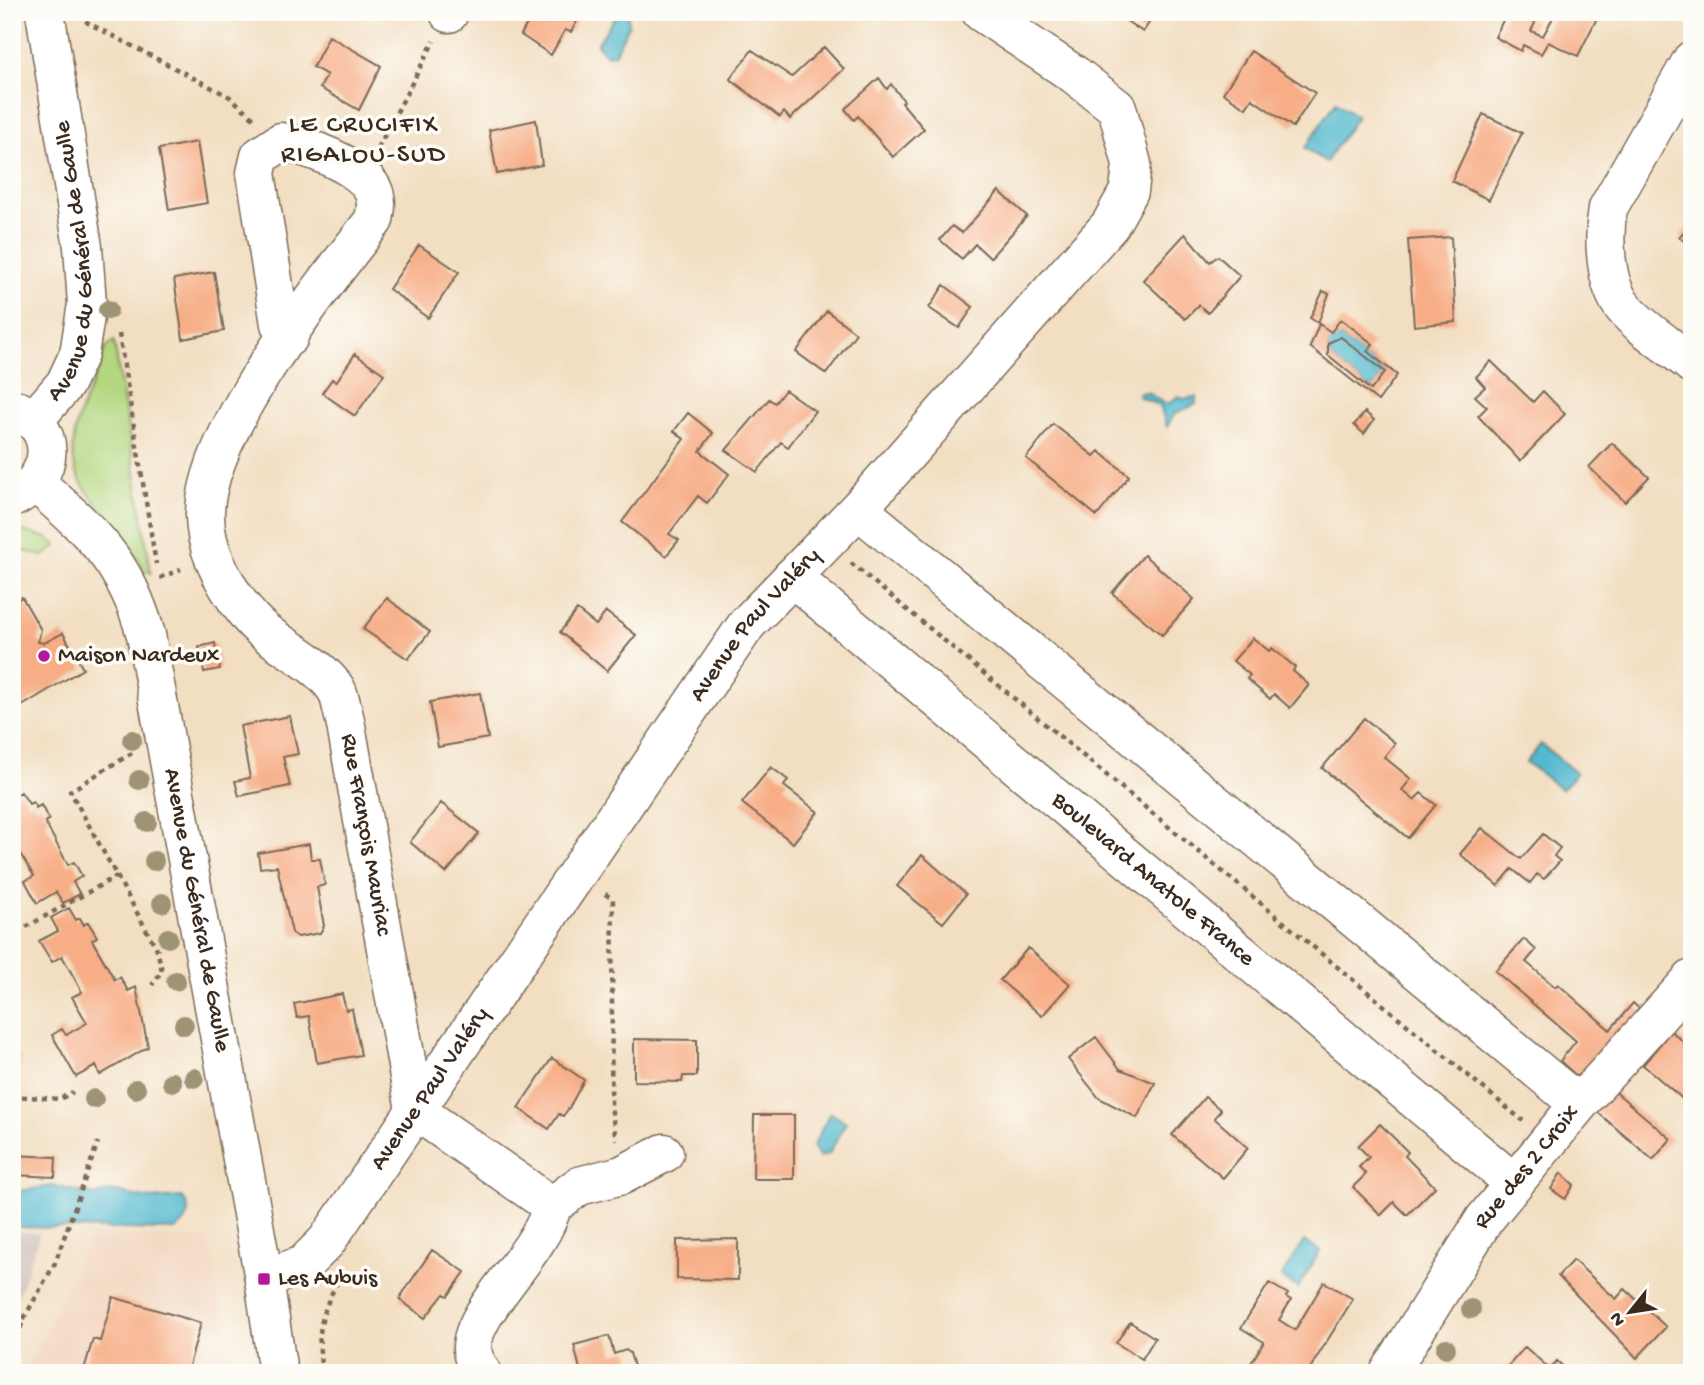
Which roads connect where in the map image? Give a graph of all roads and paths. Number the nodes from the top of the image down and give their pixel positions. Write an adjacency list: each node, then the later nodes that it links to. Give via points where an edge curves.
1 (45, 12): 11 (street, Avenue du Général de Gaulle, via 88,304 85,329 65,384)
2 (85, 12): 6 (path, via 83,18 88,23 230,97)
3 (449, 12): 7 (path)
4 (981, 12): 13 (street, Avenue Paul Valéry, via 1116,108 1132,164 1129,191 1110,225)
5 (1692, 60): 10 (street, via 1608,208 1604,233 1609,272 1623,307)
6 (281, 142): 7 (street, via 300,144); 9 (street, via 260,156 256,173 280,324)
7 (361, 174): 9 (street, Rue François Mauriac, via 377,202 374,220)
8 (106, 334): 16 (path, via 119,332)
9 (289, 337): 26 (street, Rue François Mauriac, via 222,444 205,513 220,575 234,598 253,622 316,669 336,690)
10 (1692, 364)
11 (23, 414): 12 (street, via 46,444 47,458)
12 (24, 491): 33 (street, Avenue du Général de Gaulle, via 94,535 122,572 138,606)
13 (858, 509): 14 (street, Avenue Paul Valéry); 25 (street)
14 (825, 542): 15 (street, Avenue Paul Valéry); 27 (path)
15 (792, 577): 18 (street, Avenue Paul Valéry, via 747,624); 31 (street, Boulevard Anatole France)
16 (158, 578)
17 (143, 747): 19 (path, via 70,791)
18 (575, 874): 26 (street, Avenue Paul Valéry); 30 (path, via 613,900 611,1106)
19 (117, 876): 20 (path); 22 (path, via 157,949 162,971)
20 (26, 927)
21 (1692, 979): 25 (street, Rue des 2 Croix)
22 (152, 985)
23 (73, 1091): 24 (path, via 60,1099)
24 (12, 1096)
25 (1579, 1104): 27 (street, Rue des 2 Croix)
26 (415, 1110): 32 (street); 33 (street, Avenue Paul Valéry, via 314,1257)
27 (1548, 1141): 31 (street, Rue des 2 Croix)
28 (98, 1142): 35 (path, via 55,1263 23,1320)
29 (664, 1153): 30 (street)
30 (622, 1175): 32 (street, via 579,1185)
31 (1514, 1182): 39 (street, Rue des 2 Croix, via 1484,1220)
32 (552, 1206): 38 (street, via 542,1232 478,1325 471,1349)
33 (264, 1279): 36 (street, Avenue du Général de Gaulle)
34 (338, 1280): 37 (path, via 320,1322)
35 (12, 1357)
36 (278, 1373)
37 (322, 1373)
38 (482, 1373)
39 (1389, 1373)

